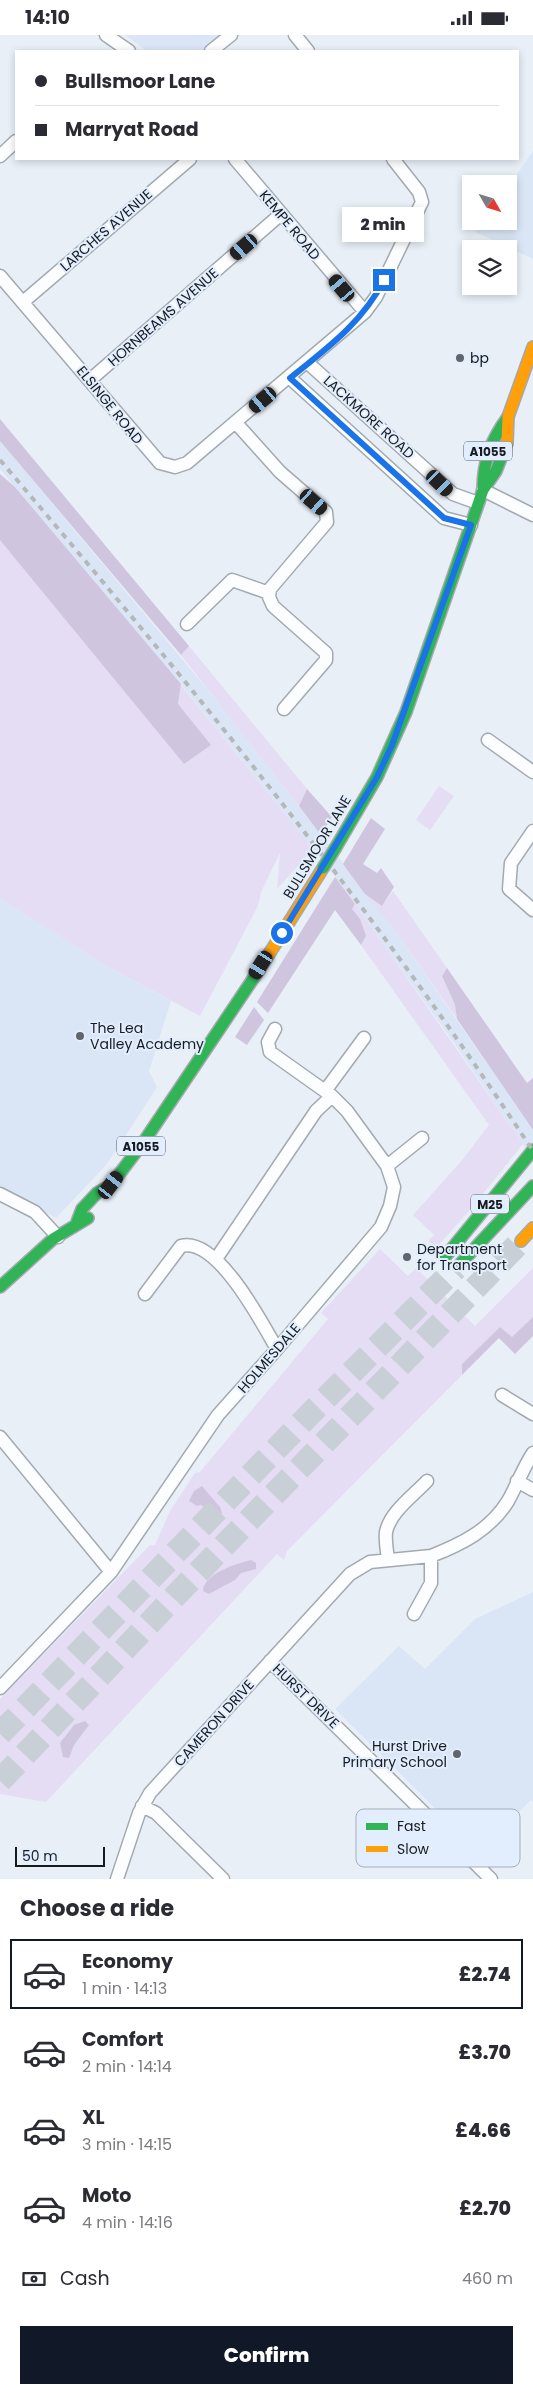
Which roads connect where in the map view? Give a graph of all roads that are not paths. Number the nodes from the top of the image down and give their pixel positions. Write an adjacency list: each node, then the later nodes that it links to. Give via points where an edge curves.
1 (106, 35): 4 (street)
2 (231, 35): 5 (street)
3 (295, 35): 6 (street)
4 (122, 49)
5 (212, 50)
6 (307, 50)
7 (15, 142): 8 (street)
8 (0, 155)
9 (189, 160): 14 (street, LARCHES AVENUE)
10 (236, 160): 12 (street, KEMPE ROAD)
11 (394, 160): 15 (street, ELSINGE ROAD, via 419,192 422,203 376,297)
12 (281, 214): 15 (street, KEMPE ROAD); 19 (street, HORNBEAMS AVENUE)
13 (0, 277): 14 (street, ELSINGE ROAD)
14 (22, 302): 19 (street, ELSINGE ROAD)
15 (365, 312): 17 (street, ELSINGE ROAD)
16 (533, 347): 21 (main road, BULLSMOOR LANE / A1055, via 508,417 507,442 496,471)
17 (308, 363): 18 (street, ELSINGE ROAD); 22 (street, LACKMORE ROAD, via 453,495)
18 (290, 378): 20 (street, ELSINGE ROAD); 24 (street, LACKMORE ROAD, via 444,518)
19 (90, 380): 20 (street, ELSINGE ROAD, via 160,463 175,467 187,463)
20 (236, 423): 25 (street, via 280,472 326,512 327,522)
21 (483, 490): 22 (main road, BULLSMOOR LANE / A1055); 23 (street)
22 (478, 503): 24 (main road, BULLSMOOR LANE / A1055)
23 (533, 515)
24 (471, 525): 38 (main road, BULLSMOOR LANE / A1055, bridge, via 392,745 377,777 323,868 185,1082)
25 (269, 593): 26 (street, via 232,580); 27 (street, via 273,606 326,653 326,660)
26 (187, 624)
27 (284, 709)
28 (488, 740): 29 (street)
29 (533, 772)
30 (533, 831): 31 (street, via 511,863 509,889)
31 (533, 910)
32 (275, 1029): 34 (street, HOLMESDALE, via 268,1042 270,1052)
33 (364, 1038): 34 (street)
34 (328, 1093): 37 (street, HOLMESDALE, via 347,1111); 48 (street)
35 (422, 1138): 37 (street)
36 (533, 1150): 47 (main road, M25)
37 (387, 1166): 52 (street, HOLMESDALE, via 394,1187 381,1227)
38 (111, 1185): 41 (main road, BULLSMOOR LANE / A1055); 43 (main road, BULLSMOOR LANE / A1055, via 91,1199)
39 (533, 1186): 49 (main road, M25)
40 (0, 1194): 45 (street, via 35,1212)
41 (108, 1201)
42 (98, 1211): 43 (main road, BULLSMOOR LANE / A1055, via 94,1216)
43 (76, 1222): 45 (main road, BULLSMOOR LANE / A1055)
44 (533, 1228): 46 (main road)
45 (58, 1237): 50 (main road, BULLSMOOR LANE / A1055)
46 (521, 1241)
47 (445, 1257)
48 (216, 1259): 51 (street, via 193,1245 181,1246); 52 (street, via 252,1305)
49 (456, 1267)
50 (0, 1287)
51 (145, 1294)
52 (277, 1349): 62 (street, HOLMESDALE, via 218,1415)
53 (502, 1395): 54 (street)
54 (533, 1415)
55 (0, 1437): 62 (street)
56 (533, 1453): 58 (street, CAMERON DRIVE)
57 (428, 1481): 61 (street, via 394,1515 388,1526)
58 (517, 1481): 59 (street); 60 (street, CAMERON DRIVE, via 507,1502 488,1525 458,1546)
59 (533, 1490)
60 (431, 1556): 61 (street, CAMERON DRIVE); 63 (street, via 431,1583)
61 (388, 1559): 64 (street, CAMERON DRIVE, via 363,1565 340,1584)
62 (111, 1572): 65 (street, HOLMESDALE)
63 (414, 1614)
64 (270, 1661): 66 (street, CAMERON DRIVE, via 150,1793); 67 (street, HURST DRIVE)
65 (0, 1688)
66 (142, 1806): 69 (street, CAMERON DRIVE); 70 (street, via 156,1813)
67 (419, 1809)
68 (478, 1867): 71 (street, HURST DRIVE)
69 (117, 1879)
70 (223, 1879)
71 (490, 1879)

